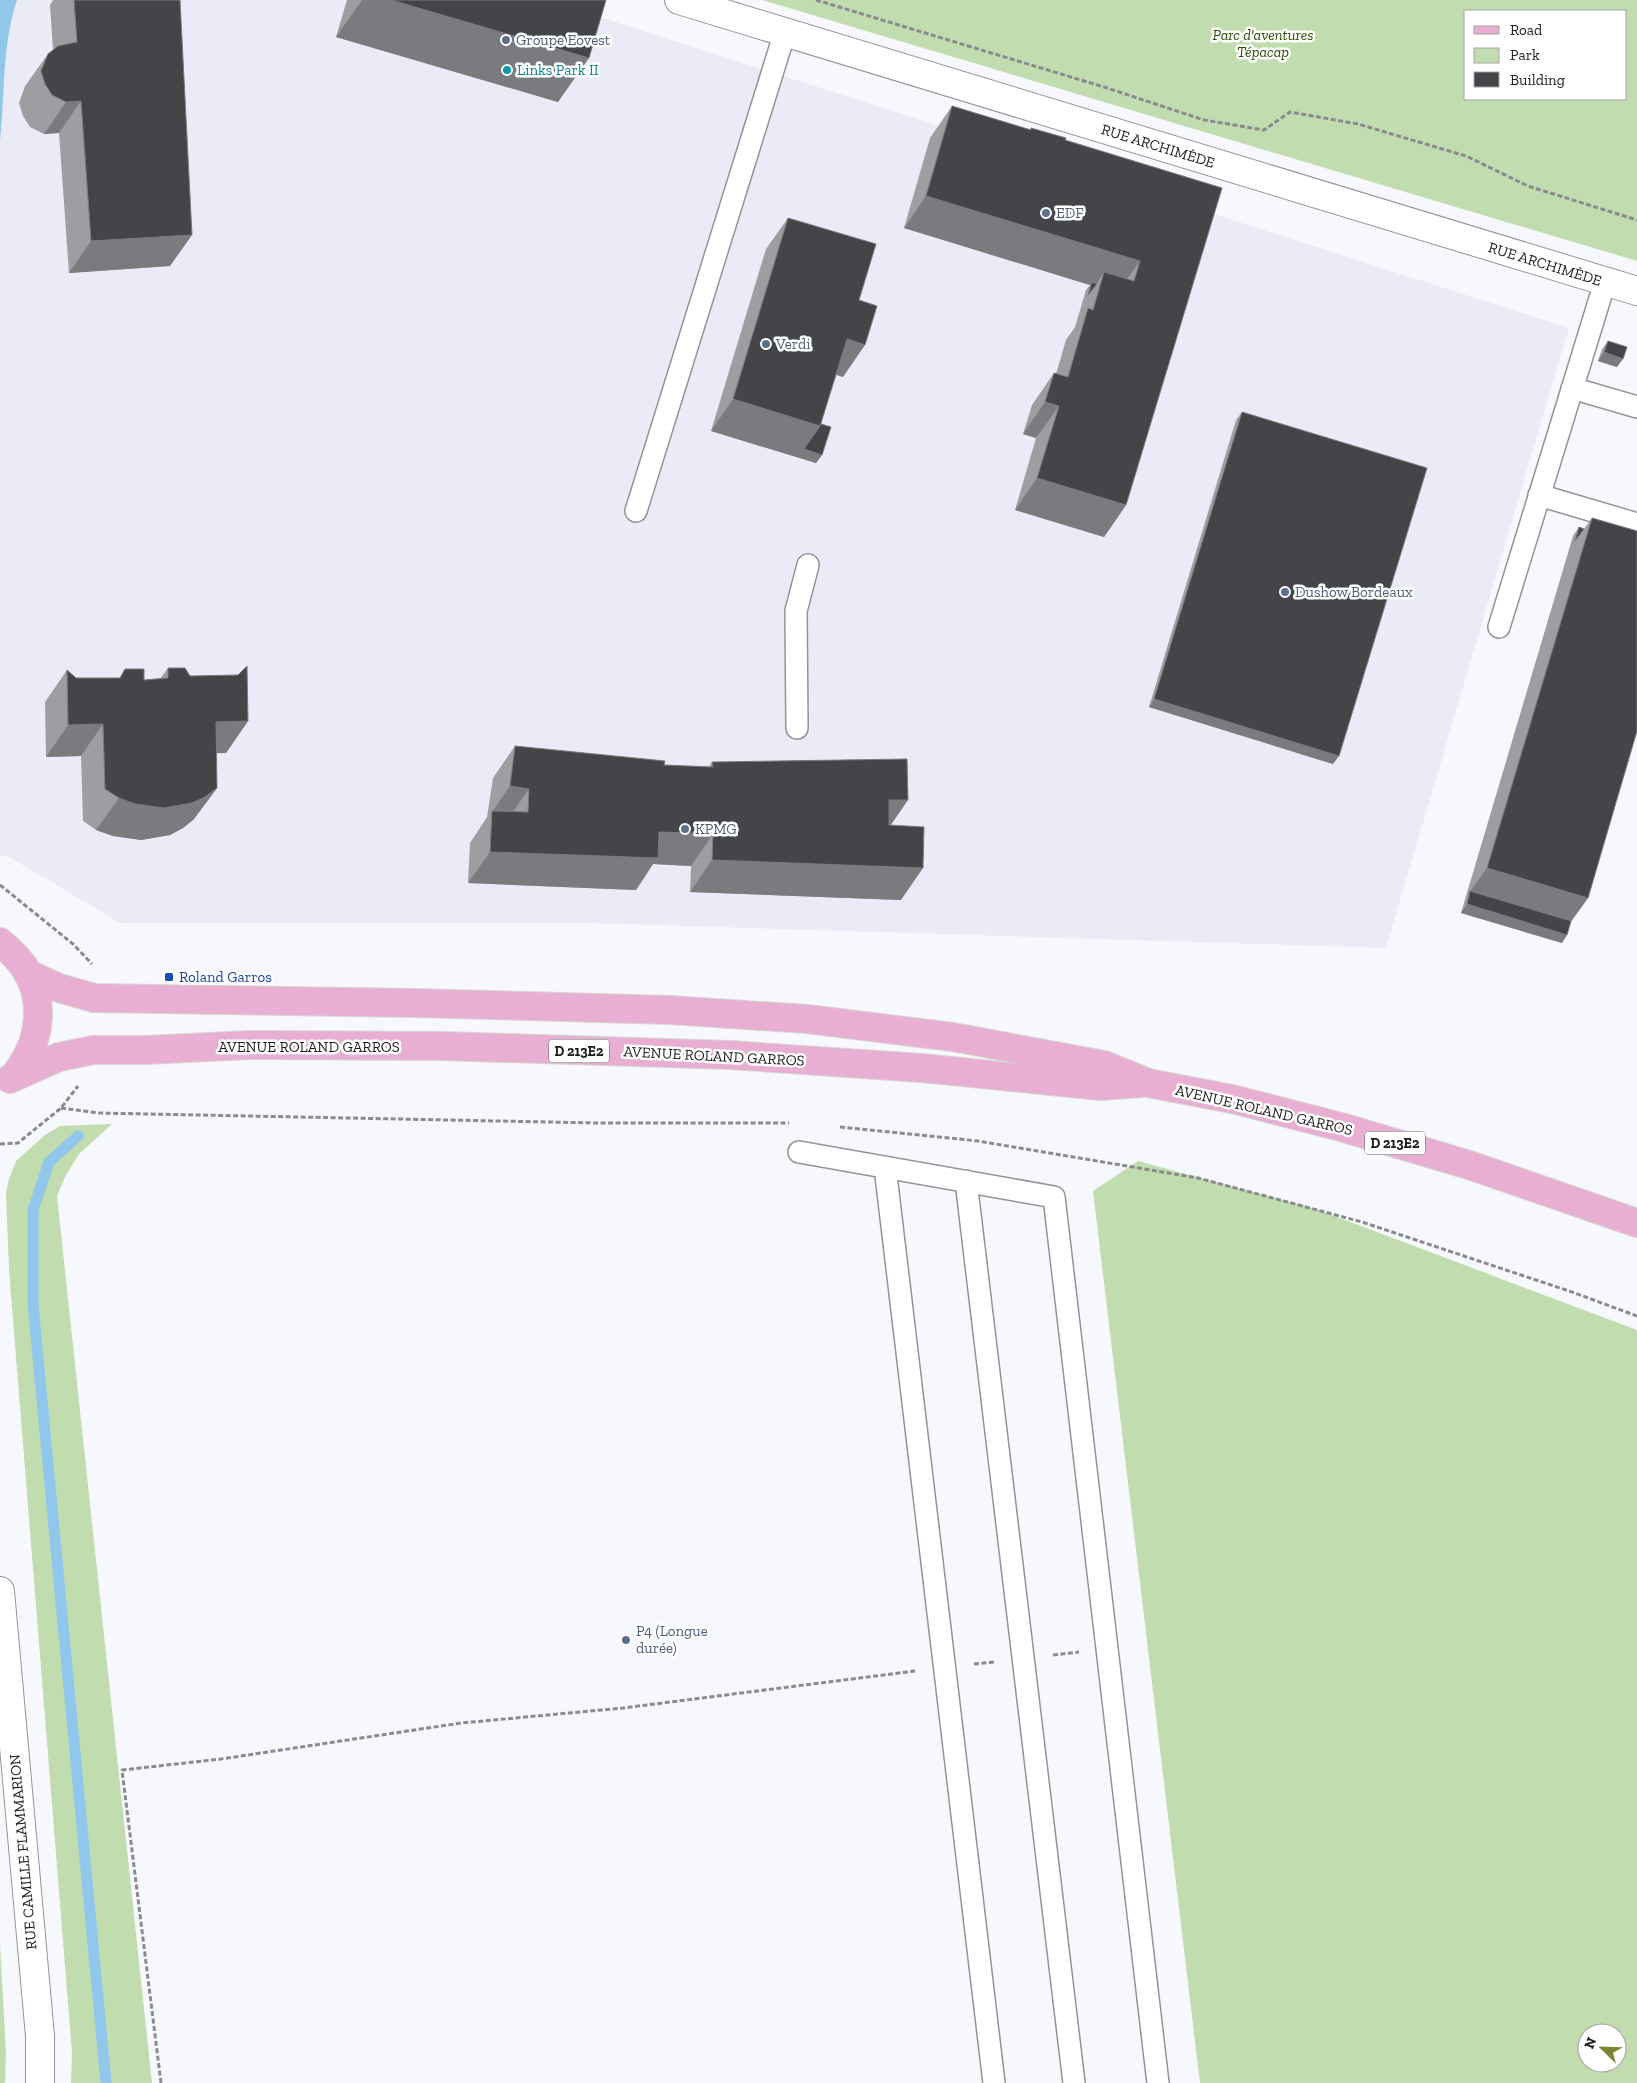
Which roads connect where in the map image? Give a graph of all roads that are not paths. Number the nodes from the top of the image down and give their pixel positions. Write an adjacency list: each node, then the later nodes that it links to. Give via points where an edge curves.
1 (679, 0): 2 (street, RUE ARCHIMÈDE)
2 (785, 32): 3 (street, RUE ARCHIMÈDE); 8 (lane)
3 (1605, 282): 4 (street, RUE ARCHIMÈDE); 5 (lane)
4 (1637, 291)
5 (1572, 388): 6 (lane); 7 (lane)
6 (1637, 407)
7 (1539, 496): 9 (lane); 11 (lane)
8 (636, 511)
9 (1637, 524)
10 (808, 565): 12 (lane, via 796,611)
11 (1499, 628)
12 (797, 728)
13 (0, 942): 14 (main road, via 16,956)
14 (28, 974): 15 (main road, via 38,1000 38,1027 30,1054); 16 (main road, AVENUE ROLAND GARROS / D 213E2, via 59,988 94,998 670,1010 807,1019 953,1037 1104,1065)
15 (7, 1082): 16 (main road, AVENUE ROLAND GARROS / D 213E2, via 59,1058 93,1050 250,1045 442,1046 730,1055 922,1068 1100,1086)
16 (1148, 1083): 20 (main road, AVENUE ROLAND GARROS / D 213E2, via 1232,1099 1341,1127 1469,1165)
17 (799, 1152): 18 (lane)
18 (885, 1167): 19 (lane); 24 (lane)
19 (966, 1181): 25 (lane); 26 (lane, via 1054,1196)
20 (1637, 1223)
21 (0, 1591): 22 (street, RUE CAMILLE FLAMMARION)
22 (8, 1779): 23 (street, RUE CAMILLE FLAMMARION, via 40,2036)
23 (40, 2083)
24 (994, 2083)
25 (1074, 2083)
26 (1158, 2083)

